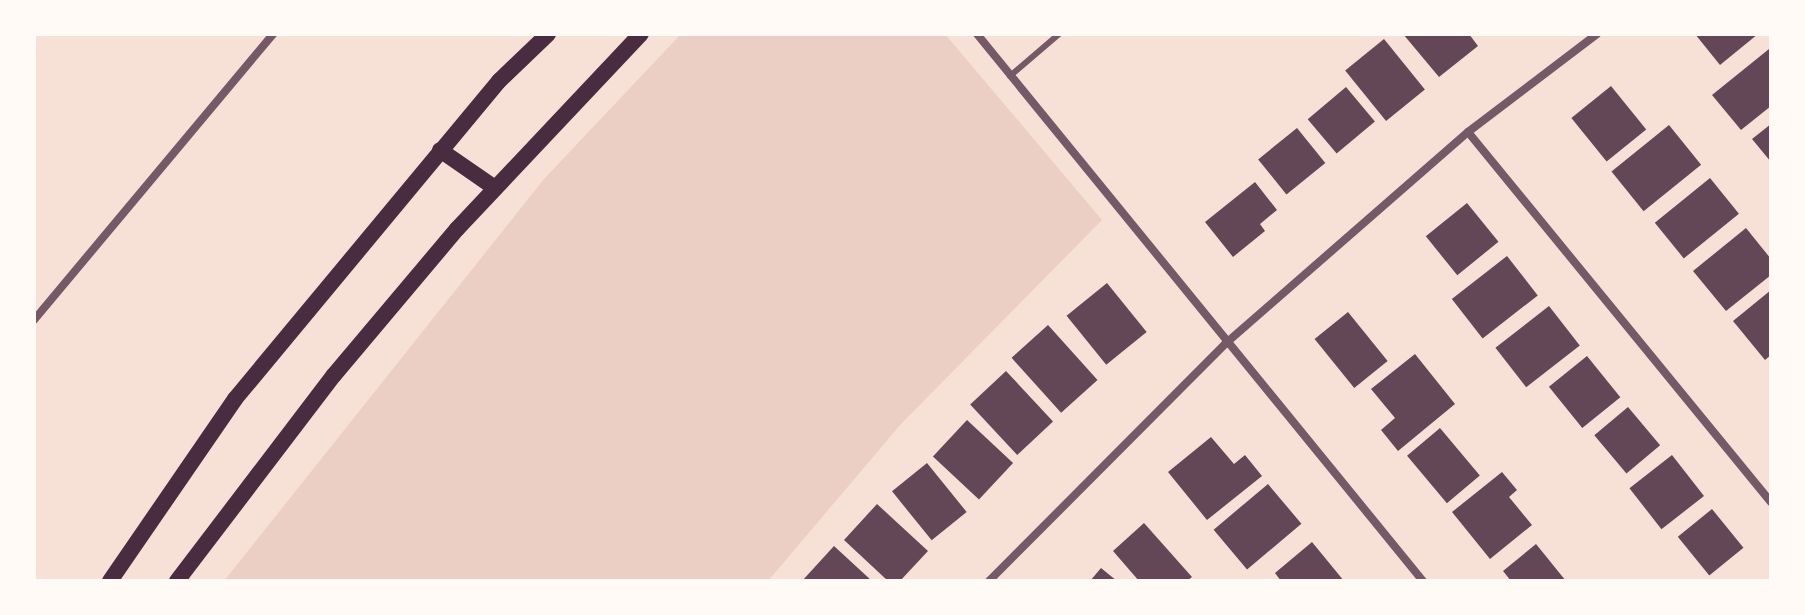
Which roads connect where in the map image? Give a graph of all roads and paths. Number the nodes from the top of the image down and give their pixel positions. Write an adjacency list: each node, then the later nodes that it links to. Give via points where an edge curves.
1 (273, 34): 11 (street)
2 (548, 34): 9 (main road)
3 (641, 34): 10 (main road)
4 (977, 34): 7 (street)
5 (1059, 34): 7 (lane)
6 (1597, 34): 8 (street)
7 (1010, 76): 12 (street)
8 (1468, 132): 12 (street); 13 (street)
9 (440, 150): 10 (main road); 14 (main road, via 235,399)
10 (495, 188): 15 (main road, via 334,375)
11 (34, 320)
12 (1225, 344): 16 (street); 17 (street)
13 (1771, 502)
14 (110, 581)
15 (177, 581)
16 (989, 581)
17 (1423, 581)

